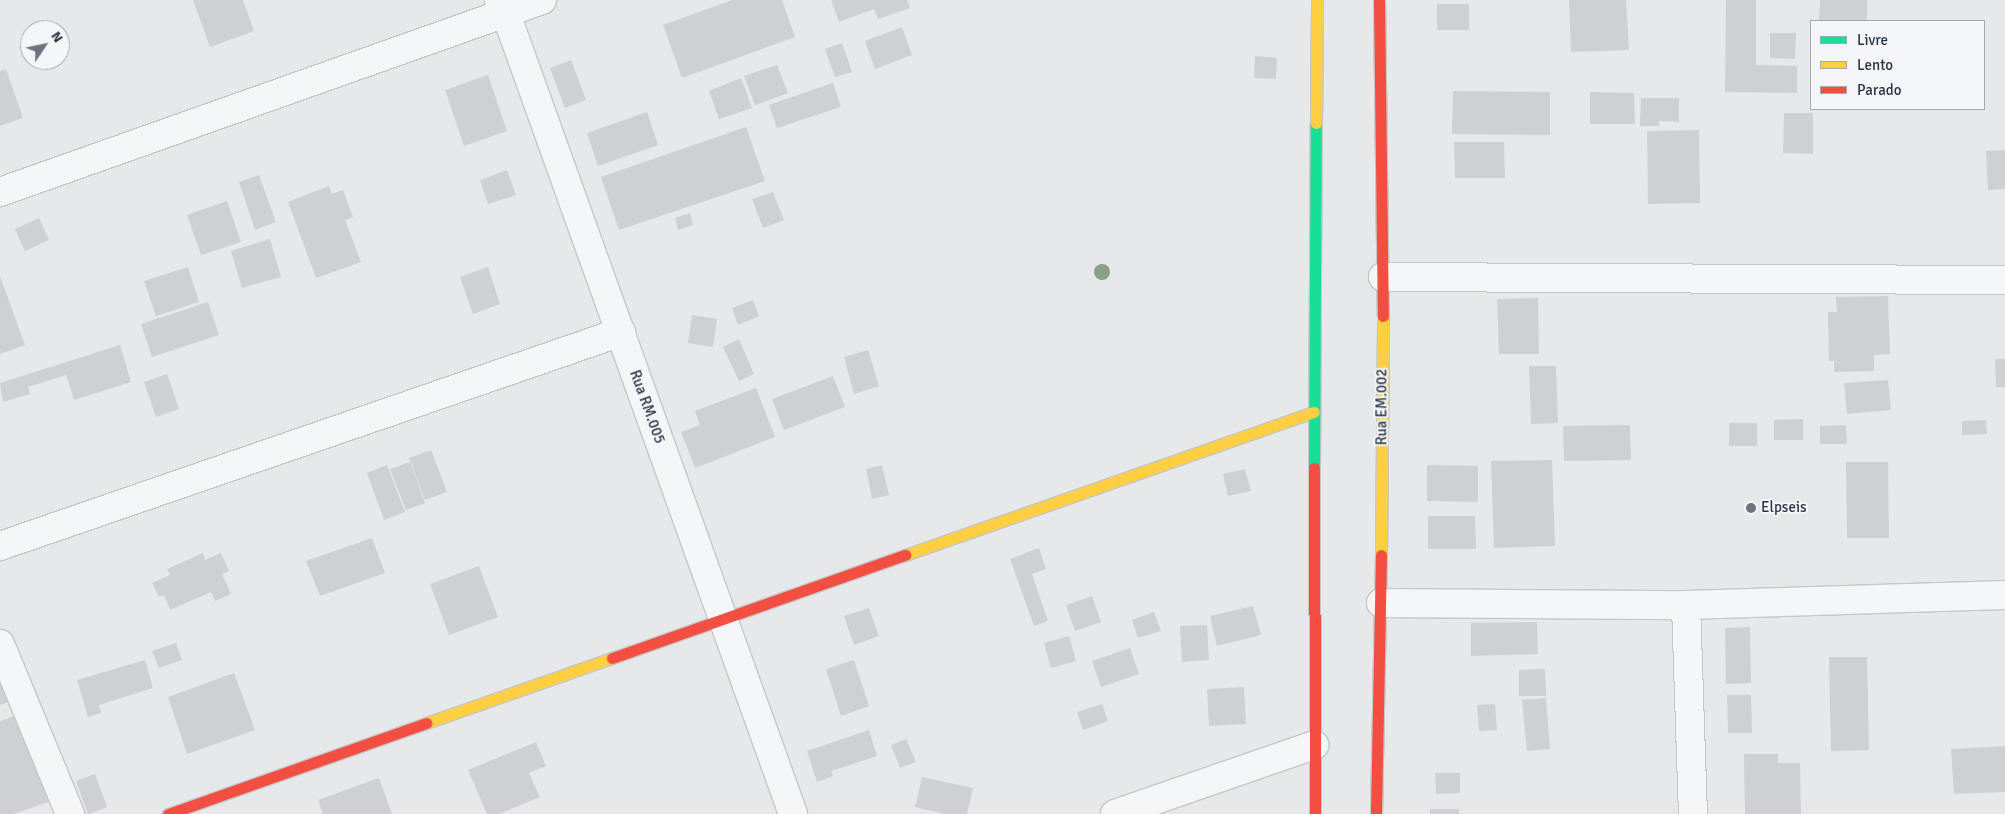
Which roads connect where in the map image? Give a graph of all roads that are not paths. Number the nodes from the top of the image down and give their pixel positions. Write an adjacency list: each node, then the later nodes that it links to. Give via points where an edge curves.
1 (542, 0): 4 (street)
2 (1317, 0): 9 (street)
3 (1379, 0): 6 (street, Rua EM.002)
4 (503, 7): 5 (street); 8 (street, Rua RM.005)
5 (0, 192)
6 (1383, 277): 7 (street); 12 (street, Rua EM.002)
7 (2005, 280)
8 (621, 332): 10 (street); 14 (street, Rua RM.005)
9 (1314, 412): 14 (street); 16 (street)
10 (0, 546)
11 (2005, 595): 13 (street)
12 (1381, 603): 13 (street); 22 (street, Rua EM.002)
13 (1686, 605): 23 (street)
14 (723, 619): 18 (street); 19 (street, Rua RM.005)
15 (0, 644): 17 (street)
16 (1314, 745): 20 (street); 21 (street)
17 (70, 814)
18 (168, 814)
19 (793, 814)
20 (1115, 814)
21 (1315, 814)
22 (1376, 814)
23 (1693, 814)

